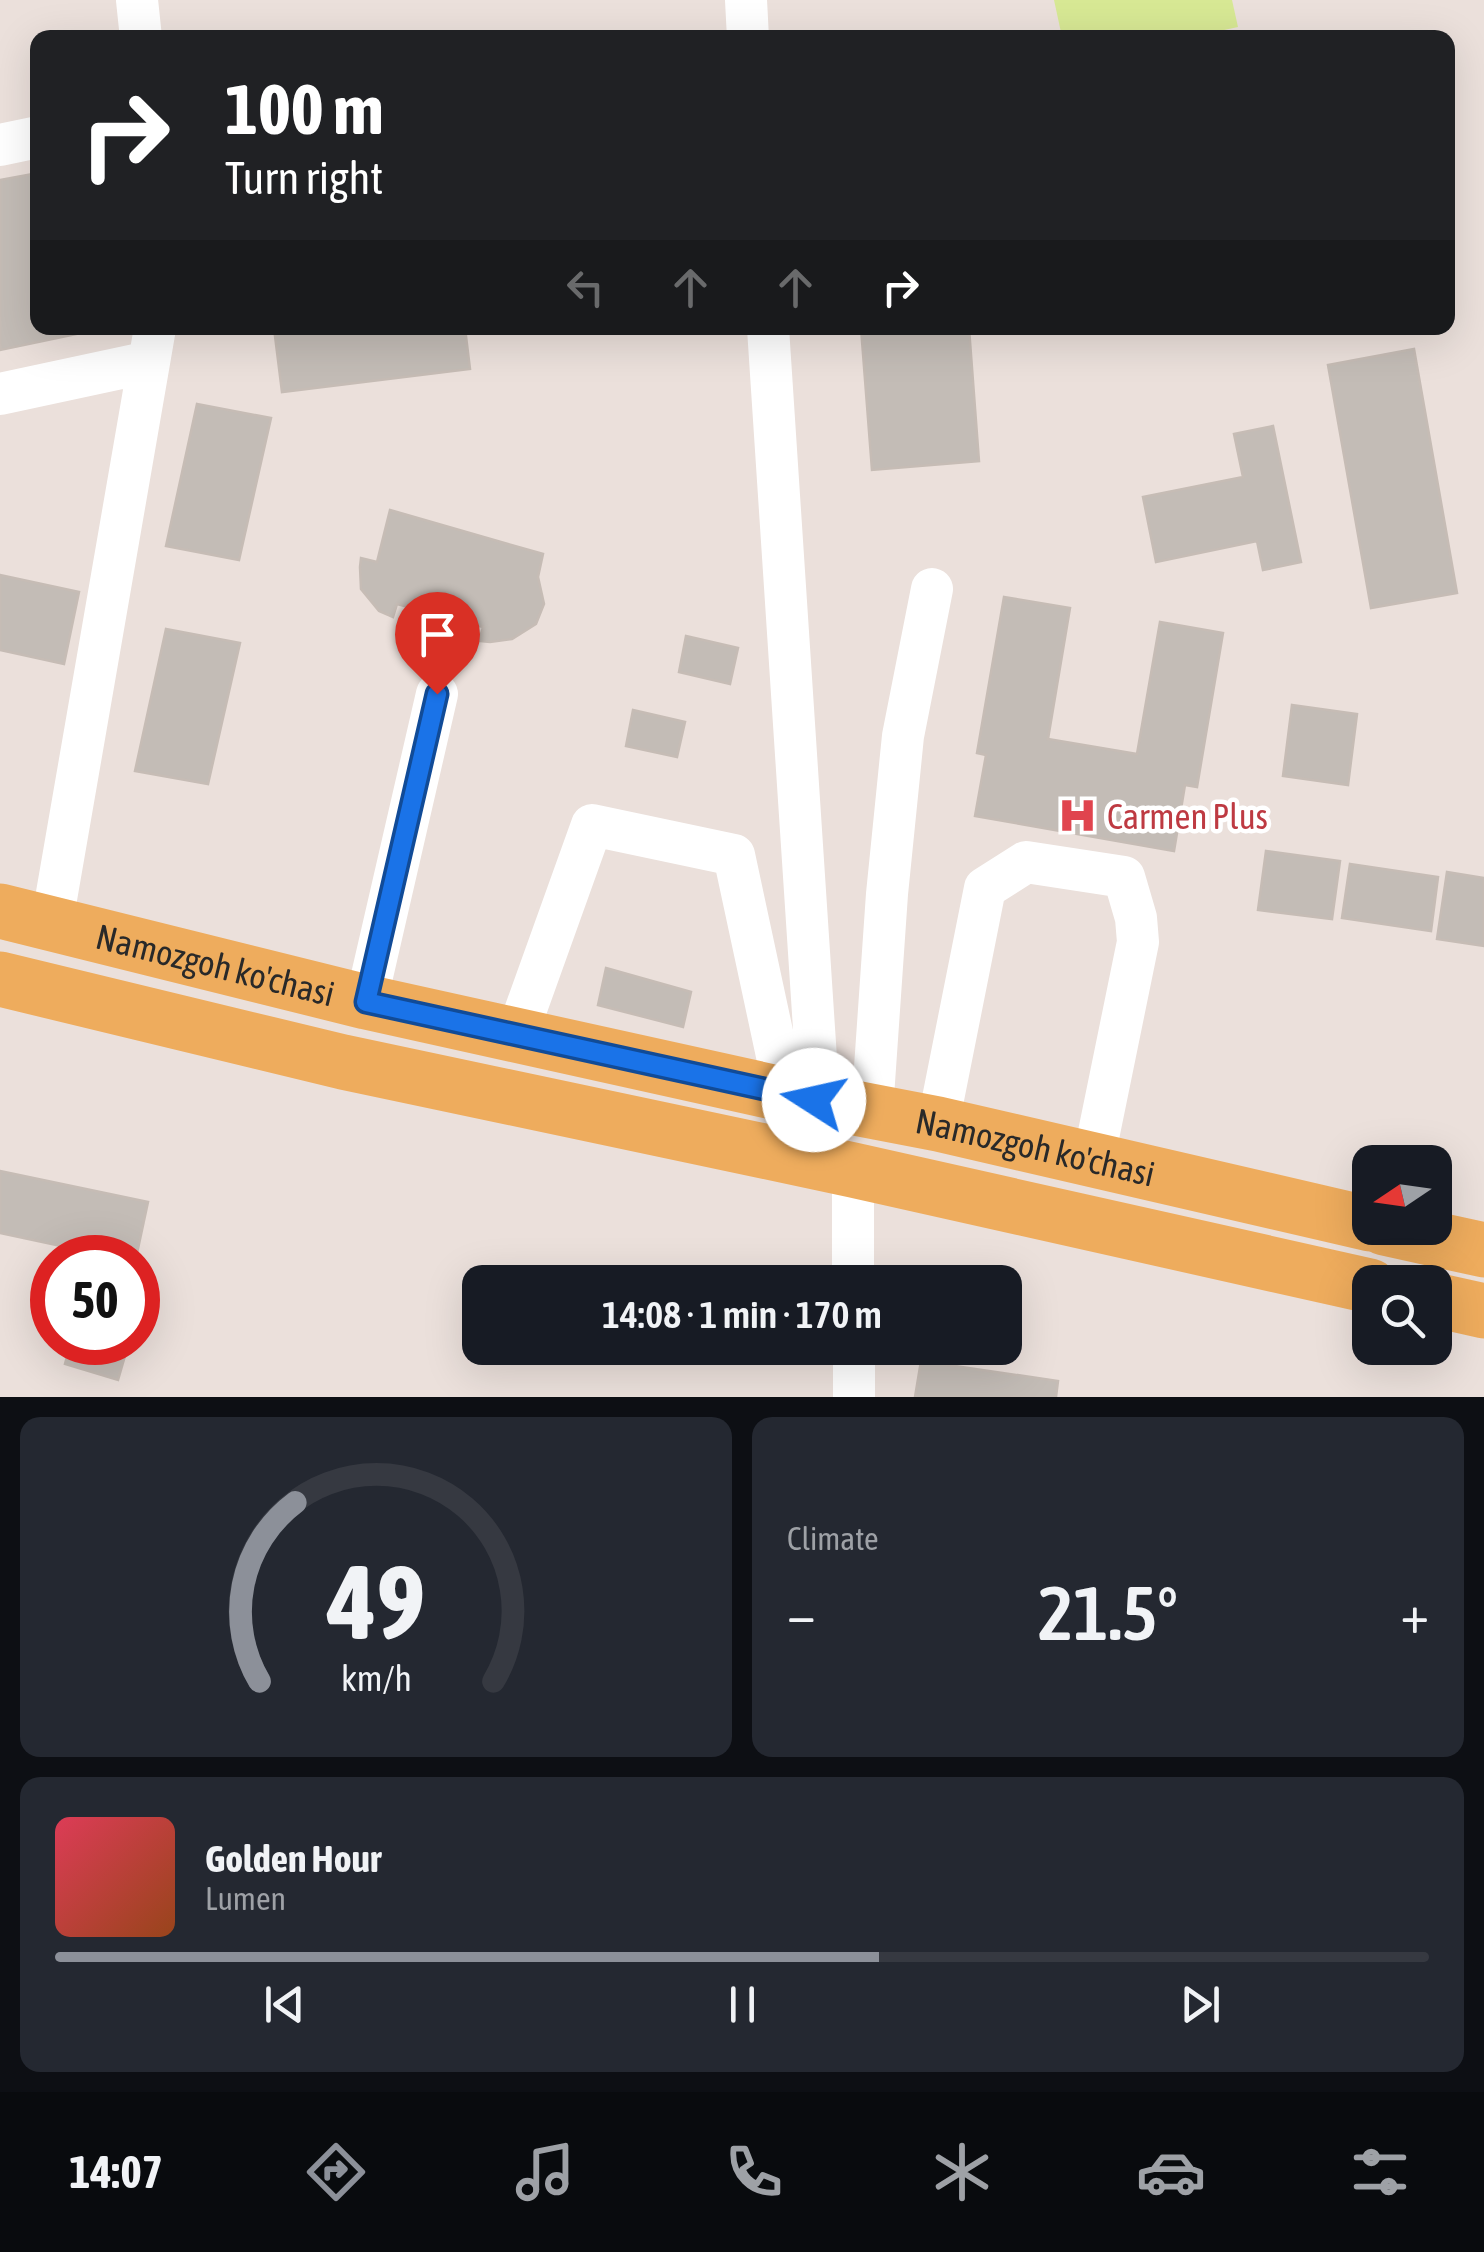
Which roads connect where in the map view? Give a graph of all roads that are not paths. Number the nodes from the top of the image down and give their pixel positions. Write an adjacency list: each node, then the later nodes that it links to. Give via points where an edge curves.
1 (137, 0): 3 (street)
2 (746, 0): 4 (street)
3 (141, 30)
4 (748, 30)
5 (30, 139): 6 (street)
6 (0, 145)
7 (768, 335): 17 (street, via 818,1074)
8 (152, 345): 9 (street); 13 (street)
9 (0, 394)
10 (932, 589): 18 (street, via 904,736)
11 (437, 694): 15 (street)
12 (0, 911): 13 (main road, Namozgoh ko'chasi)
13 (52, 922): 15 (main road, Namozgoh ko'chasi)
14 (1, 986): 21 (main road, Namozgoh ko'chasi)
15 (366, 1002): 16 (main road, Namozgoh ko'chasi)
16 (517, 1034): 17 (main road, Namozgoh ko'chasi); 17 (street, via 592,825 655,836 734,855 782,1074)
17 (798, 1097): 18 (main road, Namozgoh ko'chasi)
18 (872, 1111): 19 (main road, Namozgoh ko'chasi)
19 (938, 1124): 20 (main road, Namozgoh ko'chasi); 20 (street, via 985,888 1026,862 1124,877 1138,942)
20 (1094, 1162): 22 (main road, Namozgoh ko'chasi)
21 (853, 1170): 25 (street); 26 (main road, Namozgoh ko'chasi)
22 (1352, 1220)
23 (1452, 1243): 24 (main road)
24 (1484, 1250)
25 (854, 1265)
26 (1352, 1282)
27 (1452, 1304): 28 (main road)
28 (1484, 1312)
29 (854, 1365): 30 (street)
30 (854, 1397)

